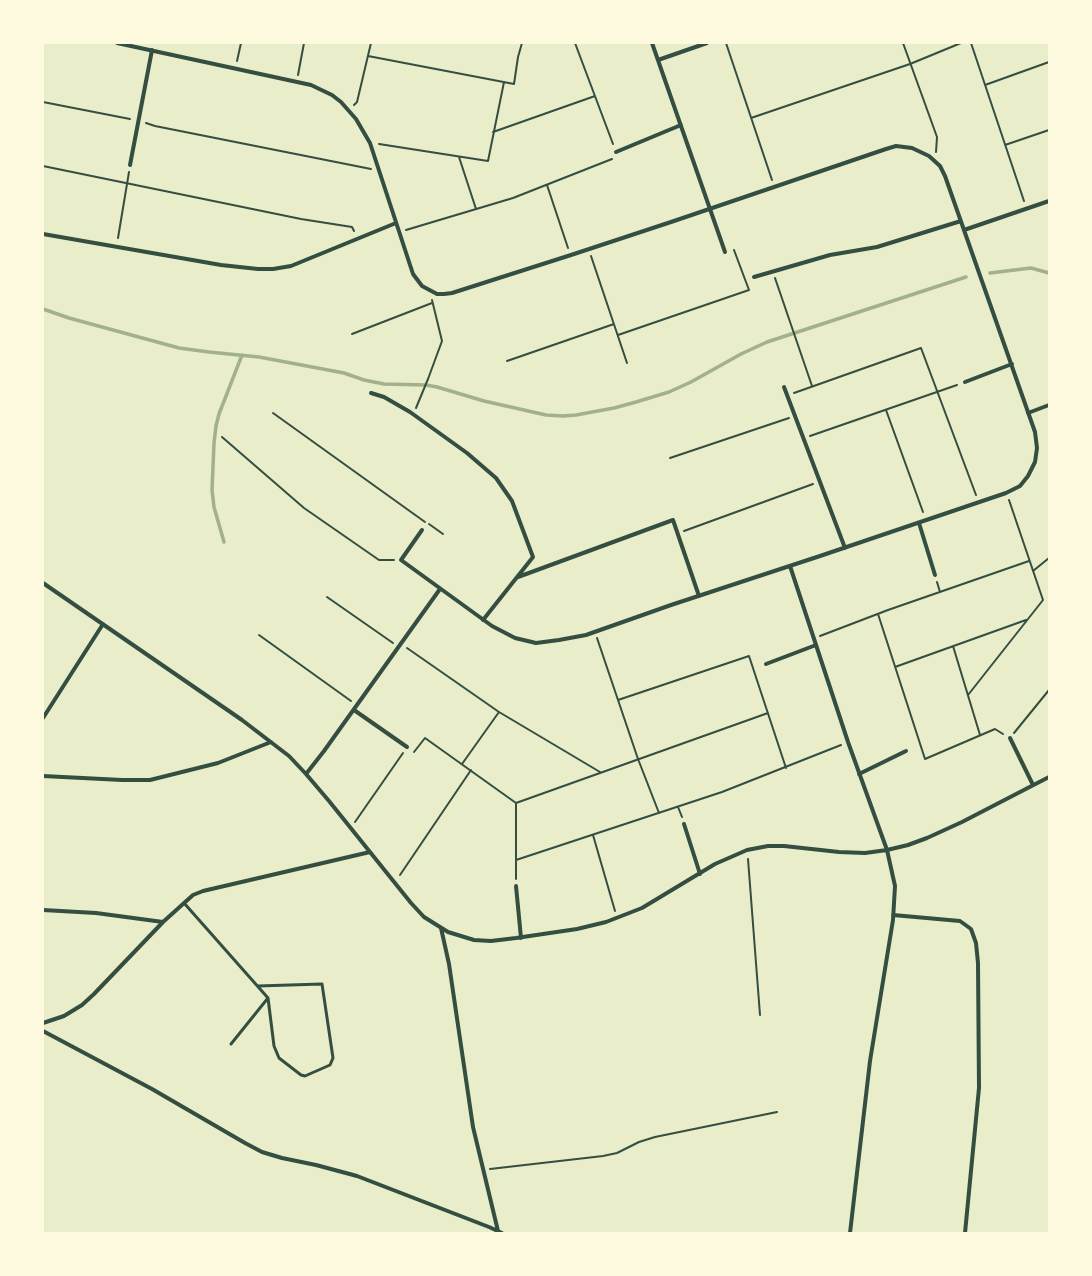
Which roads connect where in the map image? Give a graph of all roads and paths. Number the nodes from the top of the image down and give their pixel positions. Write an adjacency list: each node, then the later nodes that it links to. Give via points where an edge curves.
1 (117, 43): 13 (street)
2 (241, 43): 18 (path)
3 (304, 43): 19 (path)
4 (371, 43): 14 (path)
5 (522, 43): 20 (path, via 514,84)
6 (575, 43): 22 (path)
7 (652, 43): 15 (street)
8 (707, 43): 15 (street)
9 (726, 43): 25 (path)
10 (903, 43): 17 (path)
11 (961, 43): 17 (path)
12 (971, 43): 21 (path)
13 (152, 50): 18 (street); 26 (street)
14 (368, 56): 20 (path); 24 (path, via 357,102)
15 (658, 60): 27 (street)
16 (1049, 62): 21 (path)
17 (910, 64): 25 (path); 34 (path, via 937,137)
18 (236, 68): 19 (street)
19 (296, 81): 24 (street, via 332,95)
20 (504, 82): 29 (path)
21 (985, 85): 31 (path)
22 (595, 96): 29 (path); 32 (path)
23 (43, 102): 26 (path)
24 (349, 111): 30 (street)
25 (751, 118): 40 (path)
26 (138, 121): 35 (street); 37 (path)
27 (681, 125): 32 (street); 44 (street)
28 (1049, 130): 31 (path)
29 (493, 132): 33 (path, via 488,161)
30 (370, 143): 33 (path); 37 (street)
31 (1005, 145): 42 (path)
32 (616, 152): 39 (path, via 618,157)
33 (459, 157): 43 (path)
34 (935, 161): 40 (street, via 925,153 896,146); 45 (street, via 945,176)
35 (130, 164): 38 (path)
36 (43, 166): 38 (path)
37 (379, 170): 46 (street)
38 (127, 183): 50 (path, via 352,228); 51 (path)
39 (547, 184): 43 (path); 54 (path)
40 (774, 187): 44 (street)
41 (1049, 201): 42 (street)
42 (1026, 208): 47 (street)
43 (476, 209): 48 (path)
44 (710, 209): 52 (street); 53 (street)
45 (961, 221): 47 (street); 55 (street, via 877,247 830,255)
46 (396, 223): 48 (street); 50 (street)
47 (964, 230): 64 (street)
48 (399, 232): 57 (street, via 416,280)
49 (43, 234): 51 (street)
50 (358, 239): 51 (street, via 291,266 273,269 221,265)
51 (116, 247)
52 (589, 249): 54 (street); 59 (path)
53 (725, 252): 61 (path, via 733,249 749,290)
54 (571, 255): 57 (street, via 452,293 437,294)
55 (772, 271): 56 (street); 66 (path)
56 (754, 277)
57 (429, 290): 58 (path)
58 (432, 303): 60 (path); 75 (path, via 442,342)
59 (614, 324): 61 (path); 62 (path)
60 (352, 334)
61 (618, 335): 63 (path)
62 (506, 361)
63 (627, 363)
64 (1012, 364): 65 (street); 74 (street)
65 (965, 382): 68 (path)
66 (812, 386): 68 (path, via 921,348); 70 (path)
67 (784, 387): 70 (street)
68 (937, 392): 72 (path); 82 (path)
69 (372, 393): 75 (street)
70 (788, 396): 76 (street)
71 (1049, 405): 74 (street)
72 (886, 410): 78 (path); 83 (path)
73 (273, 413): 86 (path)
74 (1028, 413): 81 (street, via 1036,440 1035,462 1024,482)
75 (413, 414): 95 (street, via 468,453 503,486 512,501 533,557)
76 (795, 416): 78 (street); 79 (path)
77 (222, 436): 90 (path, via 281,489 327,524 379,560)
78 (804, 438): 80 (street)
79 (670, 458)
80 (820, 482): 87 (path); 88 (street)
81 (1006, 493): 82 (street); 91 (path)
82 (978, 502): 83 (street)
83 (926, 520): 84 (street)
84 (919, 523): 88 (street); 94 (street)
85 (422, 530): 90 (street)
86 (443, 534)
87 (677, 534): 95 (street, via 673,520); 98 (street)
88 (845, 548): 92 (street)
89 (1049, 558): 93 (path)
90 (401, 560): 97 (street)
91 (1030, 561): 93 (path); 100 (path)
92 (790, 566): 98 (street); 106 (street)
93 (1033, 571): 101 (path, via 1043,600)
94 (935, 575)
95 (517, 577): 102 (street)
96 (43, 582): 103 (street)
97 (440, 589): 102 (street); 108 (street)
98 (699, 596): 104 (street)
99 (327, 597): 108 (path)
100 (878, 614): 106 (path); 111 (path)
101 (1027, 619): 109 (path); 113 (path)
102 (483, 620): 104 (street, via 515,638 536,643)
103 (103, 624): 119 (street); 122 (street)
104 (595, 631): 114 (path)
105 (259, 635): 115 (path)
106 (813, 638): 107 (street)
107 (816, 645): 110 (street); 123 (street)
108 (400, 646): 115 (street); 117 (path)
109 (954, 646): 111 (path); 113 (path)
110 (766, 664)
111 (895, 667): 120 (path, via 926,759)
112 (1049, 690): 121 (path)
113 (968, 695): 120 (path)
114 (618, 700): 118 (path, via 749,656); 126 (path)
115 (357, 705): 116 (street)
116 (354, 710): 124 (street); 131 (street)
117 (499, 712): 127 (path); 130 (path)
118 (768, 713): 126 (path); 128 (path)
119 (43, 718)
120 (980, 735): 121 (path, via 994,729)
121 (1010, 738): 135 (street)
122 (271, 742): 131 (street); 133 (street, via 218,763 150,780)
123 (848, 742): 128 (path); 132 (street)
124 (407, 747): 127 (path, via 414,753 425,738); 139 (path)
125 (906, 751): 132 (street)
126 (638, 759): 130 (path); 137 (path)
127 (462, 764): 129 (path)
128 (786, 768): 137 (path)
129 (471, 770): 136 (path); 146 (path)
130 (600, 772): 136 (path)
131 (306, 774): 139 (street)
132 (859, 774): 142 (street)
133 (43, 776)
134 (1049, 777): 135 (street)
135 (1033, 785): 142 (street, via 927,838)
136 (516, 802): 144 (path)
137 (658, 813): 140 (path)
138 (684, 824): 145 (street)
139 (351, 828): 143 (street)
140 (593, 835): 144 (path); 151 (path)
141 (747, 850): 142 (street, via 768,846 865,853); 145 (street); 157 (path)
142 (887, 850): 150 (street, via 895,886)
143 (370, 852): 146 (street); 148 (street, via 203,891)
144 (516, 860): 147 (path)
145 (700, 874): 151 (street, via 642,908)
146 (395, 882): 153 (street, via 424,917)
147 (516, 886): 154 (street)
148 (184, 903): 152 (street); 155 (lane)
149 (43, 910): 152 (street, via 96,913)
150 (893, 915): 164 (street, via 870,1061); 165 (street, via 960,921 971,929 976,943 979,1088)
151 (617, 918): 154 (street, via 577,929)
152 (163, 922): 158 (street, via 82,1005 64,1016)
153 (441, 928): 154 (street, via 474,940); 162 (street, via 473,1127)
154 (521, 938)
155 (258, 986): 156 (lane); 156 (lane, via 322,984 333,1058 330,1065 305,1076 279,1058 274,1046)
156 (268, 998): 160 (lane)
157 (760, 1015)
158 (43, 1023)
159 (43, 1031): 163 (street, via 262,1152 357,1176)
160 (231, 1044)
161 (777, 1112): 162 (path, via 655,1137 617,1153 602,1156)
162 (483, 1170): 163 (street)
163 (500, 1232)
164 (850, 1233)
165 (965, 1233)

